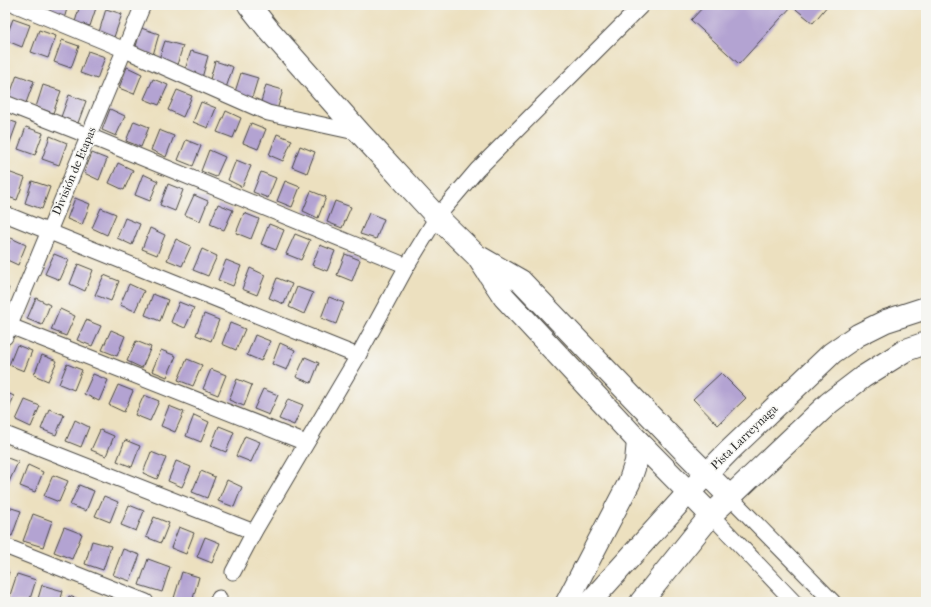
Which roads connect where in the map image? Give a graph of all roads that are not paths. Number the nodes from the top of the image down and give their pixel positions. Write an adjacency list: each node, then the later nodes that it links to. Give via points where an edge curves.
1 (16, 5): 5 (street)
2 (144, 5): 5 (street, División de Etapas)
3 (249, 5): 7 (main road)
4 (642, 5): 10 (street, via 477,170)
5 (125, 50): 7 (street, via 268,113); 8 (street, División de Etapas)
6 (5, 103): 8 (street)
7 (360, 133): 10 (main road)
8 (89, 136): 11 (street, División de Etapas); 13 (street)
9 (5, 214): 11 (street)
10 (437, 217): 12 (main road); 13 (street)
11 (49, 232): 15 (street, División de Etapas); 17 (street)
12 (477, 256): 19 (main road, via 504,297); 22 (main road, via 521,281)
13 (407, 266): 17 (street)
14 (926, 308): 21 (main road, Pista Larreynaga, via 886,321 858,335 832,353)
15 (7, 329): 20 (street)
16 (926, 343): 25 (main road, via 906,350 834,399)
17 (358, 356): 20 (street)
18 (5, 434): 27 (street)
19 (638, 441): 24 (main road); 31 (main road, via 636,462 629,483)
20 (306, 443): 27 (street)
21 (729, 451): 22 (main road, via 699,457); 23 (main road, Pista Larreynaga)
22 (688, 455): 23 (main road)
23 (707, 474): 24 (main road, Pista Larreynaga); 25 (main road)
24 (688, 493): 26 (main road); 32 (main road, Pista Larreynaga)
25 (730, 497): 26 (main road); 35 (street)
26 (711, 515): 33 (main road); 34 (street)
27 (254, 532): 29 (street)
28 (5, 546): 30 (street)
29 (233, 572)
30 (146, 602)
31 (568, 602)
32 (590, 602)
33 (641, 602)
34 (794, 602)
35 (833, 602)

